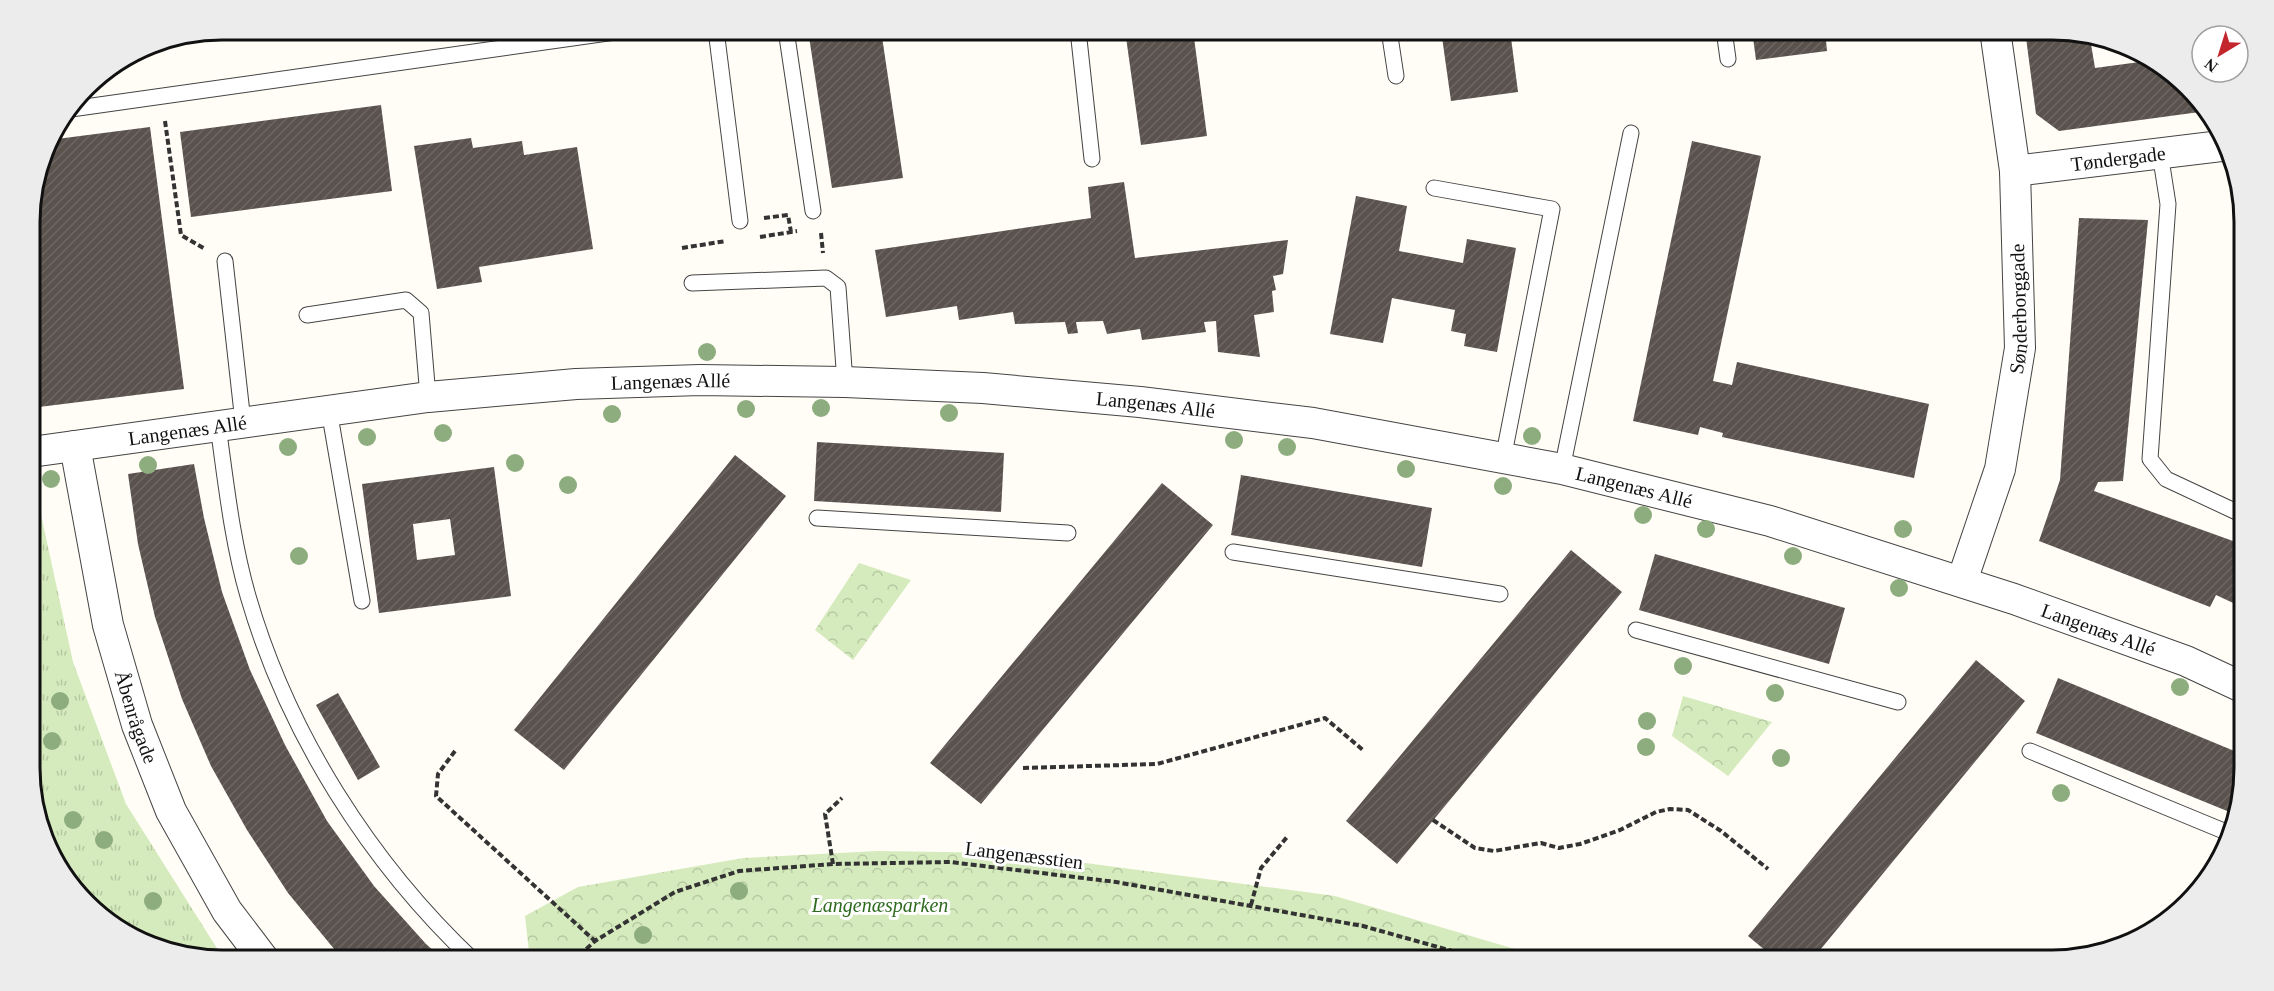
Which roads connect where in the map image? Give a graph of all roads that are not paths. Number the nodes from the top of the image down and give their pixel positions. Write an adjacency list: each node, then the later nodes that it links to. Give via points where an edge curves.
1 (558, 40): 10 (lane)
2 (717, 40): 18 (lane)
3 (787, 40): 17 (lane)
4 (1079, 40): 14 (lane)
5 (1391, 40): 9 (lane)
6 (1725, 40): 8 (lane)
7 (1996, 40): 15 (street, Sønderborggade)
8 (1728, 59)
9 (1396, 76)
10 (82, 107)
11 (1631, 133): 29 (lane)
12 (2217, 147): 13 (street, Tøndergade)
13 (2160, 153): 15 (street, Tøndergade); 30 (lane, via 2168,204 2150,459 2166,479)
14 (1092, 159)
15 (2015, 171): 34 (street, Sønderborggade, via 2020,348 2000,469)
16 (1434, 188): 28 (lane, via 1552,209)
17 (813, 211)
18 (740, 221)
19 (225, 261): 25 (lane)
20 (692, 283): 22 (lane, via 826,278 838,287)
21 (307, 315): 23 (lane, via 406,300 421,313)
22 (845, 382): 23 (street, Langenæs Allé, via 700,380 576,384); 28 (street, Langenæs Allé, via 983,388 1140,402 1313,423)
23 (428, 397): 24 (street, Langenæs Allé)
24 (329, 410): 25 (street, Langenæs Allé); 36 (lane)
25 (231, 424): 26 (street, Langenæs Allé); 43 (lane, via 229,509 265,648 287,704 335,788 378,852 420,905)
26 (75, 446): 27 (street, Langenæs Allé); 42 (street, Åbenrågade, via 108,625 137,724 171,811 226,911)
27 (41, 451)
28 (1503, 459): 29 (street, Langenæs Allé)
29 (1562, 469): 34 (street, Langenæs Allé, via 1770,521)
30 (2234, 511)
31 (818, 518): 32 (lane)
32 (1068, 533)
33 (1233, 552): 35 (lane)
34 (1962, 581): 38 (street, Langenæs Allé, via 2186,661)
35 (1500, 594)
36 (362, 601)
37 (1636, 630): 39 (lane)
38 (2234, 683)
39 (1898, 702)
40 (2030, 751): 41 (lane)
41 (2223, 831)
42 (256, 950)
43 (463, 950)

